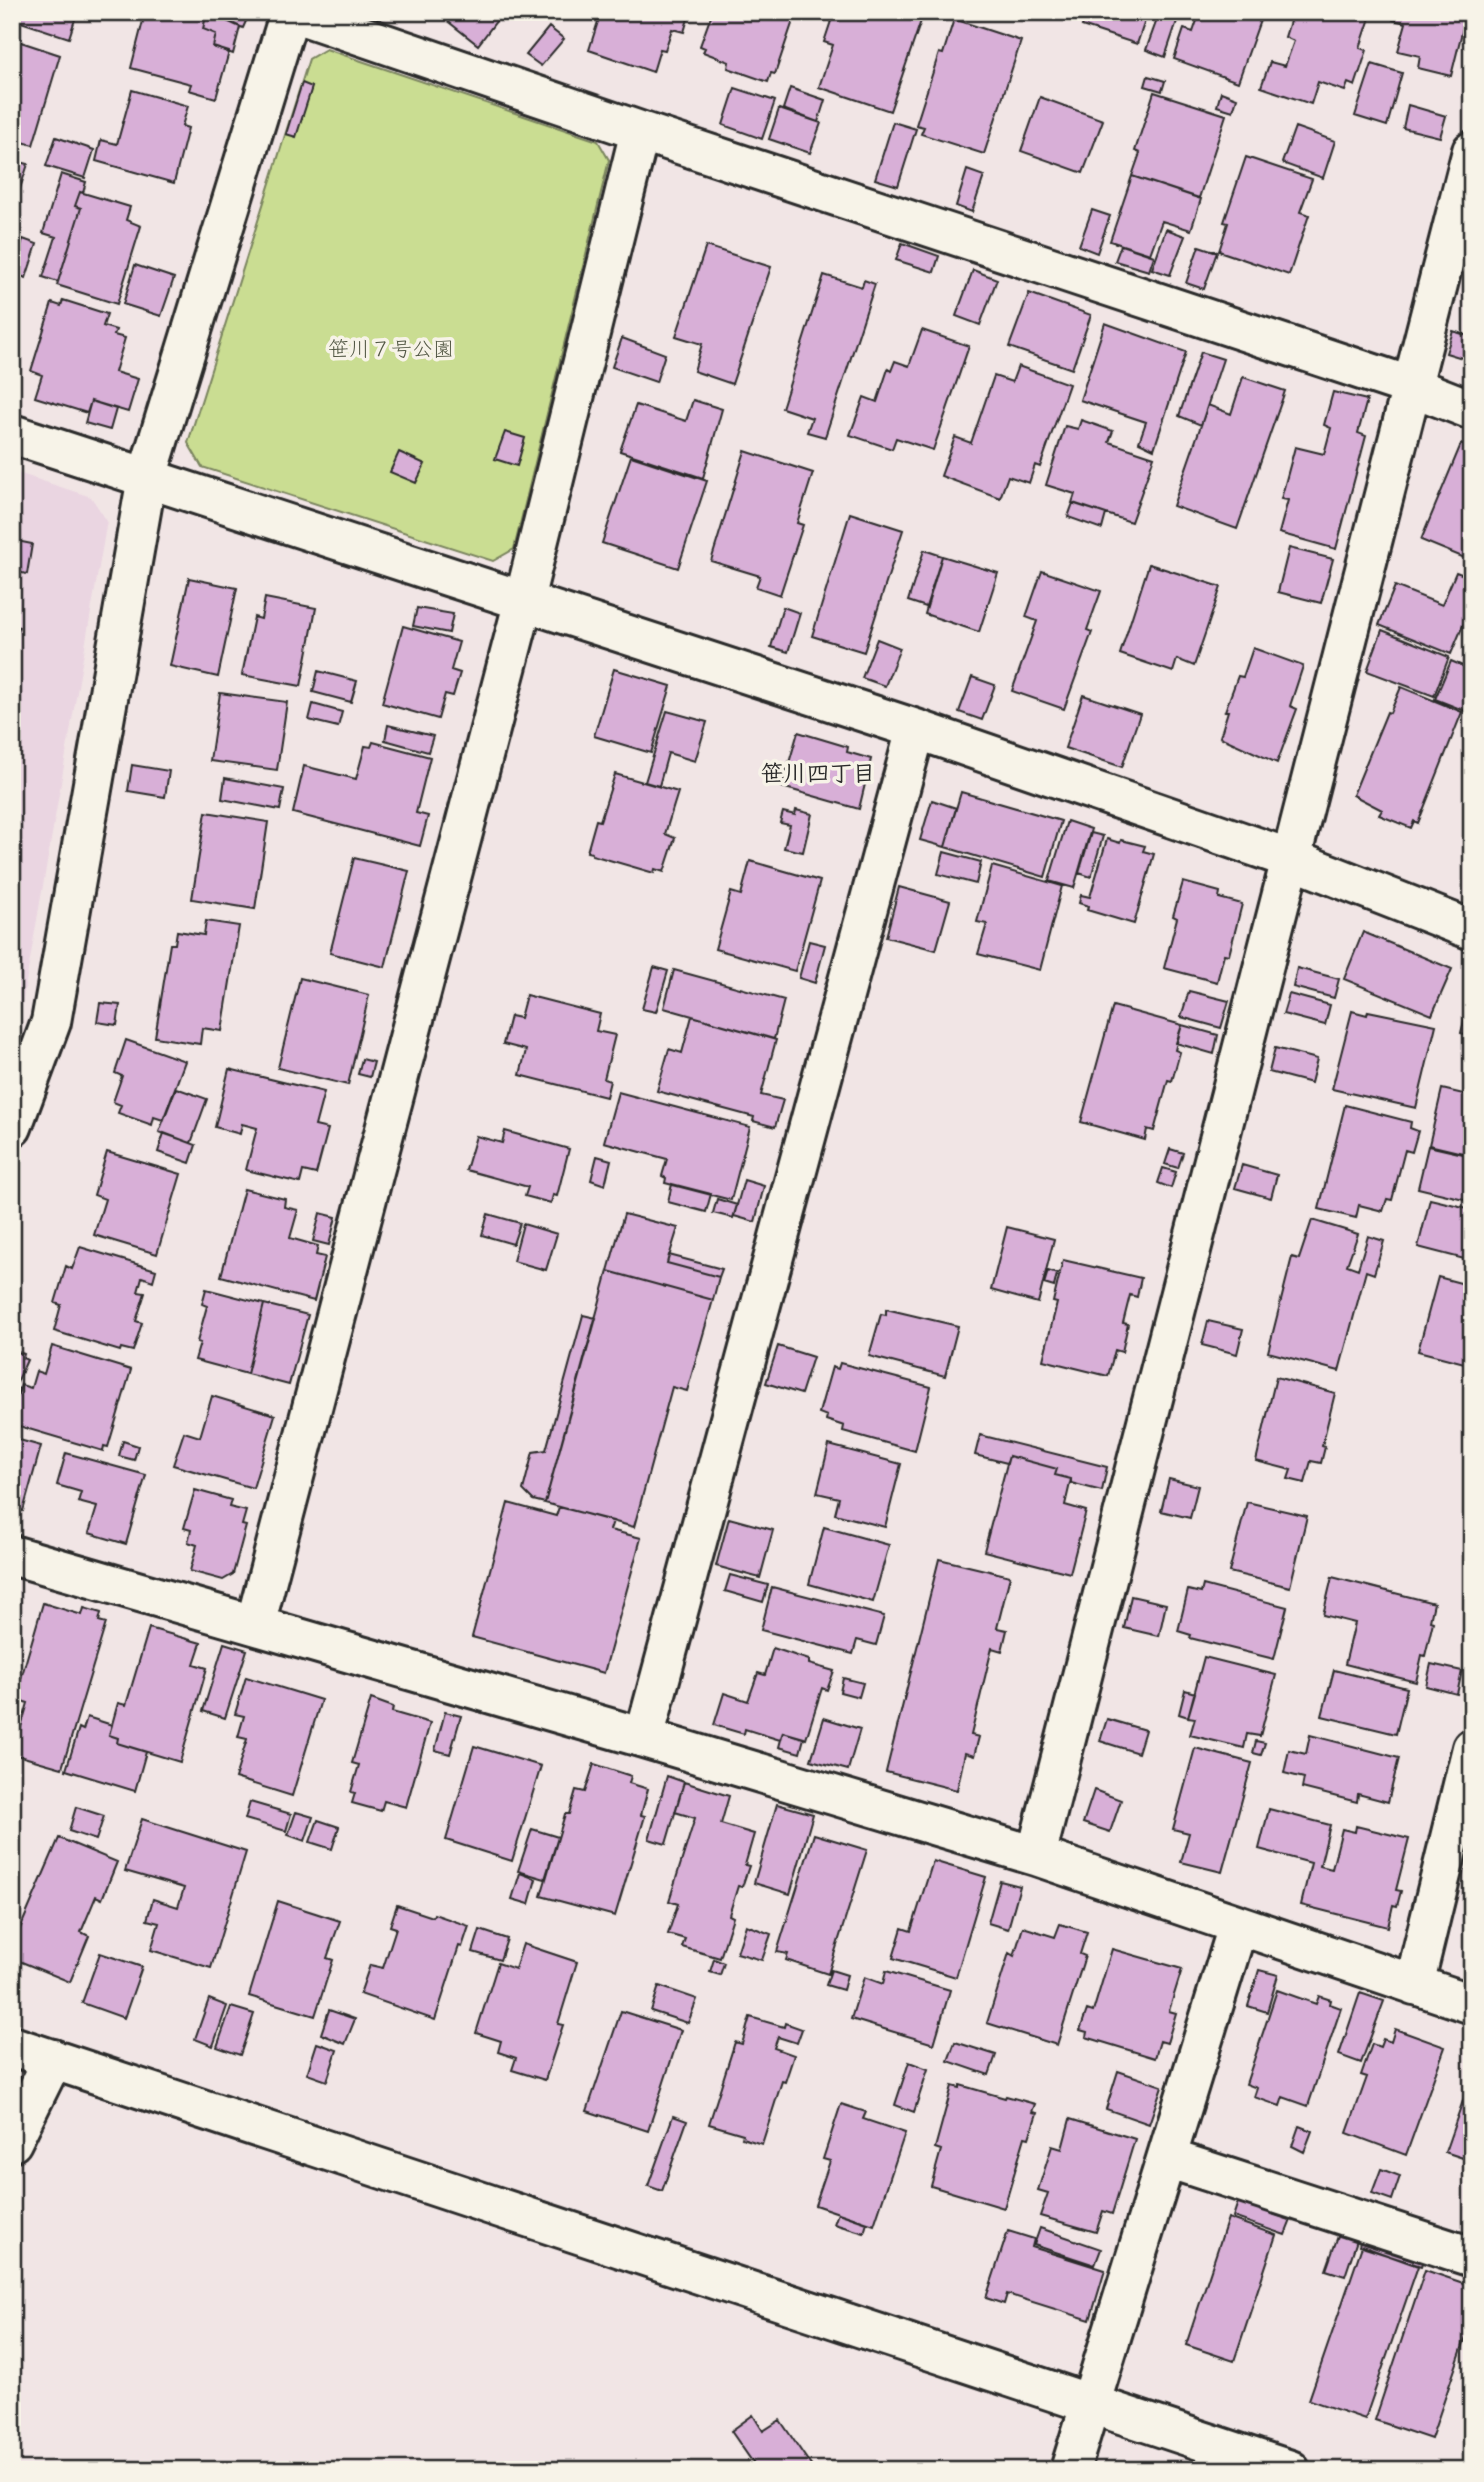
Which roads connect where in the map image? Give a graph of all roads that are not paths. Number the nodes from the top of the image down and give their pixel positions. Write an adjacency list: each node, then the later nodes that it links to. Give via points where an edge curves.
1 (291, 12): 2 (street); 7 (street)
2 (640, 131): 4 (street); 8 (street)
3 (1472, 151): 4 (street)
4 (1413, 387): 5 (street); 10 (street)
5 (1472, 410)
6 (12, 434): 7 (street)
7 (147, 477): 8 (street); 12 (street, via 51,1022)
8 (524, 600): 9 (street); 14 (street)
9 (916, 729): 10 (street); 15 (street)
10 (1292, 859): 11 (street); 17 (street)
11 (1472, 930)
12 (12, 1127)
13 (12, 1555): 14 (street)
14 (255, 1625): 15 (street)
15 (644, 1738): 17 (street)
16 (1472, 1748): 19 (street)
17 (1036, 1856): 18 (street)
18 (1238, 1926): 19 (street); 24 (street)
19 (1414, 1985): 20 (street)
20 (1472, 2004)
21 (12, 2046): 22 (street)
22 (53, 2059): 23 (street); 26 (street)
23 (12, 2142)
24 (1167, 2158): 25 (street); 26 (street)
25 (1472, 2257)
26 (1091, 2404): 27 (street); 28 (street)
27 (1070, 2470)
28 (1290, 2470)

